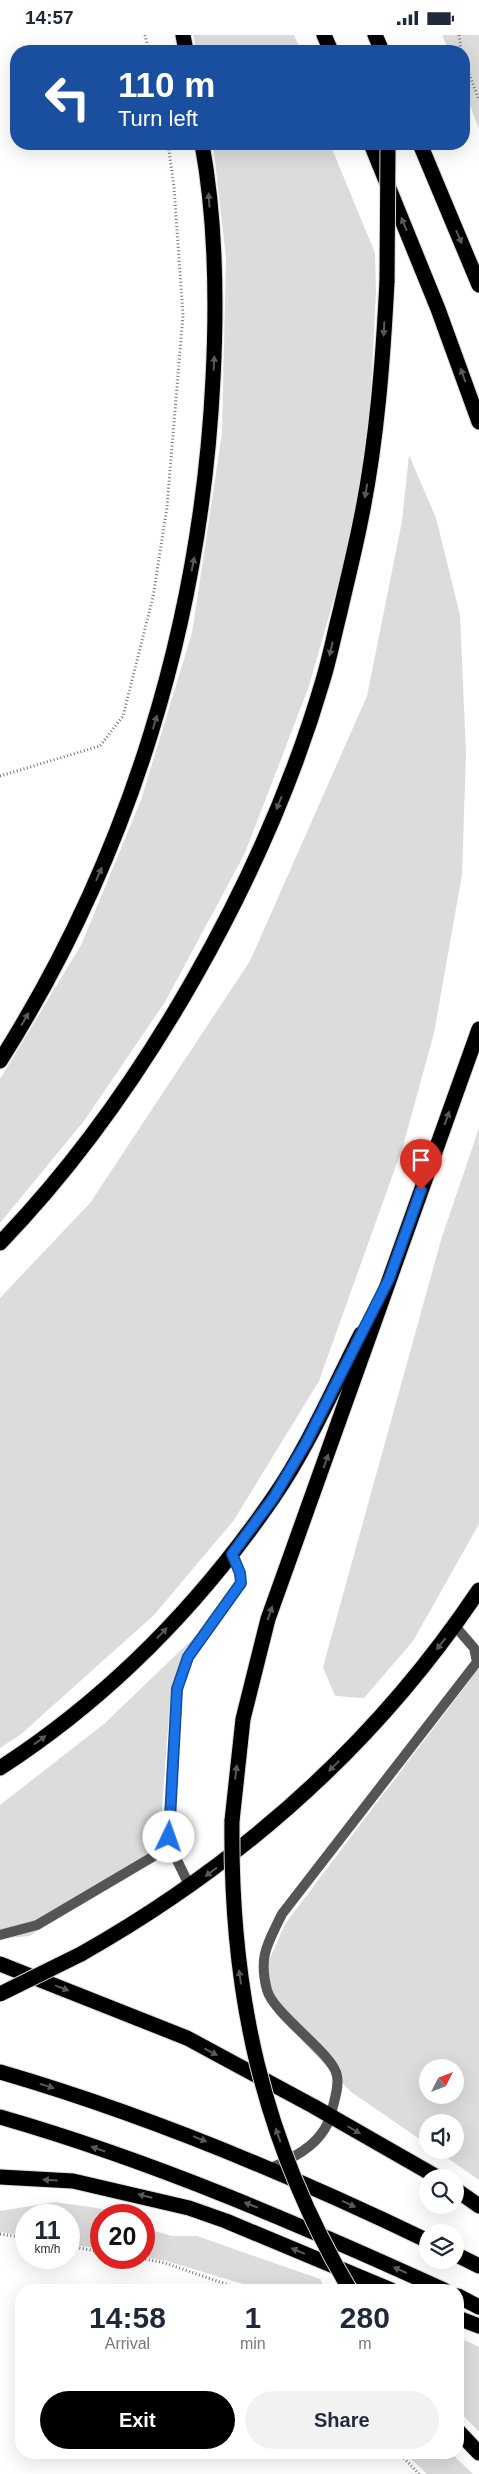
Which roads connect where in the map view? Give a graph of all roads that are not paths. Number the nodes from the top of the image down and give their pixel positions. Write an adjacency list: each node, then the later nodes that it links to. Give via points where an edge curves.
1 (203, 150): 8 (highway, one-way to 1, via 35,1003 109,850 140,772 176,647 197,544 212,411 214,265)
2 (372, 150): 6 (highway, one-way to 2, via 438,309)
3 (388, 150): 9 (highway, one-way to 9, bridge, via 387,281 375,433 361,518 324,679 270,824 226,920 118,1098 70,1162)
4 (423, 150): 5 (highway, one-way to 5)
5 (479, 285)
6 (479, 422)
7 (479, 1029): 10 (highway, one-way to 7)
8 (0, 1061)
9 (0, 1243)
10 (389, 1279): 11 (highway, via 306,1443 274,1497); 31 (highway, one-way to 10, bridge, via 298,2188 262,2084 245,2010 235,1940 232,1821 243,1719 268,1619)
11 (232, 1554): 14 (highway, one-way to 11, via 74,1716 129,1667 188,1606); 15 (lane, via 241,1583 188,1657 177,1689)
12 (479, 1590): 13 (highway)
13 (455, 1626): 16 (highway, one-way to 16, via 382,1716 344,1756 285,1811); 22 (lane, via 474,1648 478,1661 282,1914 263,1954 267,1992 337,2074)
14 (0, 1768)
15 (171, 1845): 16 (lane); 17 (lane, via 37,1925)
16 (190, 1887): 19 (highway, bridge, via 81,1954)
17 (0, 1935)
18 (0, 1965): 22 (highway, one-way to 22, via 186,2038)
19 (0, 1994)
20 (0, 2072): 23 (highway, one-way to 23, via 107,2105)
21 (0, 2117): 33 (highway, one-way to 21, via 277,2215 162,2170)
22 (331, 2117): 23 (lane, via 310,2146); 24 (highway, one-way to 24)
23 (271, 2168): 28 (highway, one-way to 28)
24 (423, 2169)
25 (0, 2177): 32 (highway, one-way to 25, via 188,2208 73,2181)
26 (464, 2195): 27 (highway)
27 (479, 2206)
28 (419, 2237)
29 (464, 2258): 30 (highway)
30 (479, 2266)
31 (346, 2284)
32 (377, 2284)
33 (431, 2284)
34 (464, 2299): 35 (highway)
35 (479, 2307)
36 (464, 2320): 37 (highway)
37 (479, 2326)
38 (464, 2437): 39 (highway)
39 (479, 2453)

